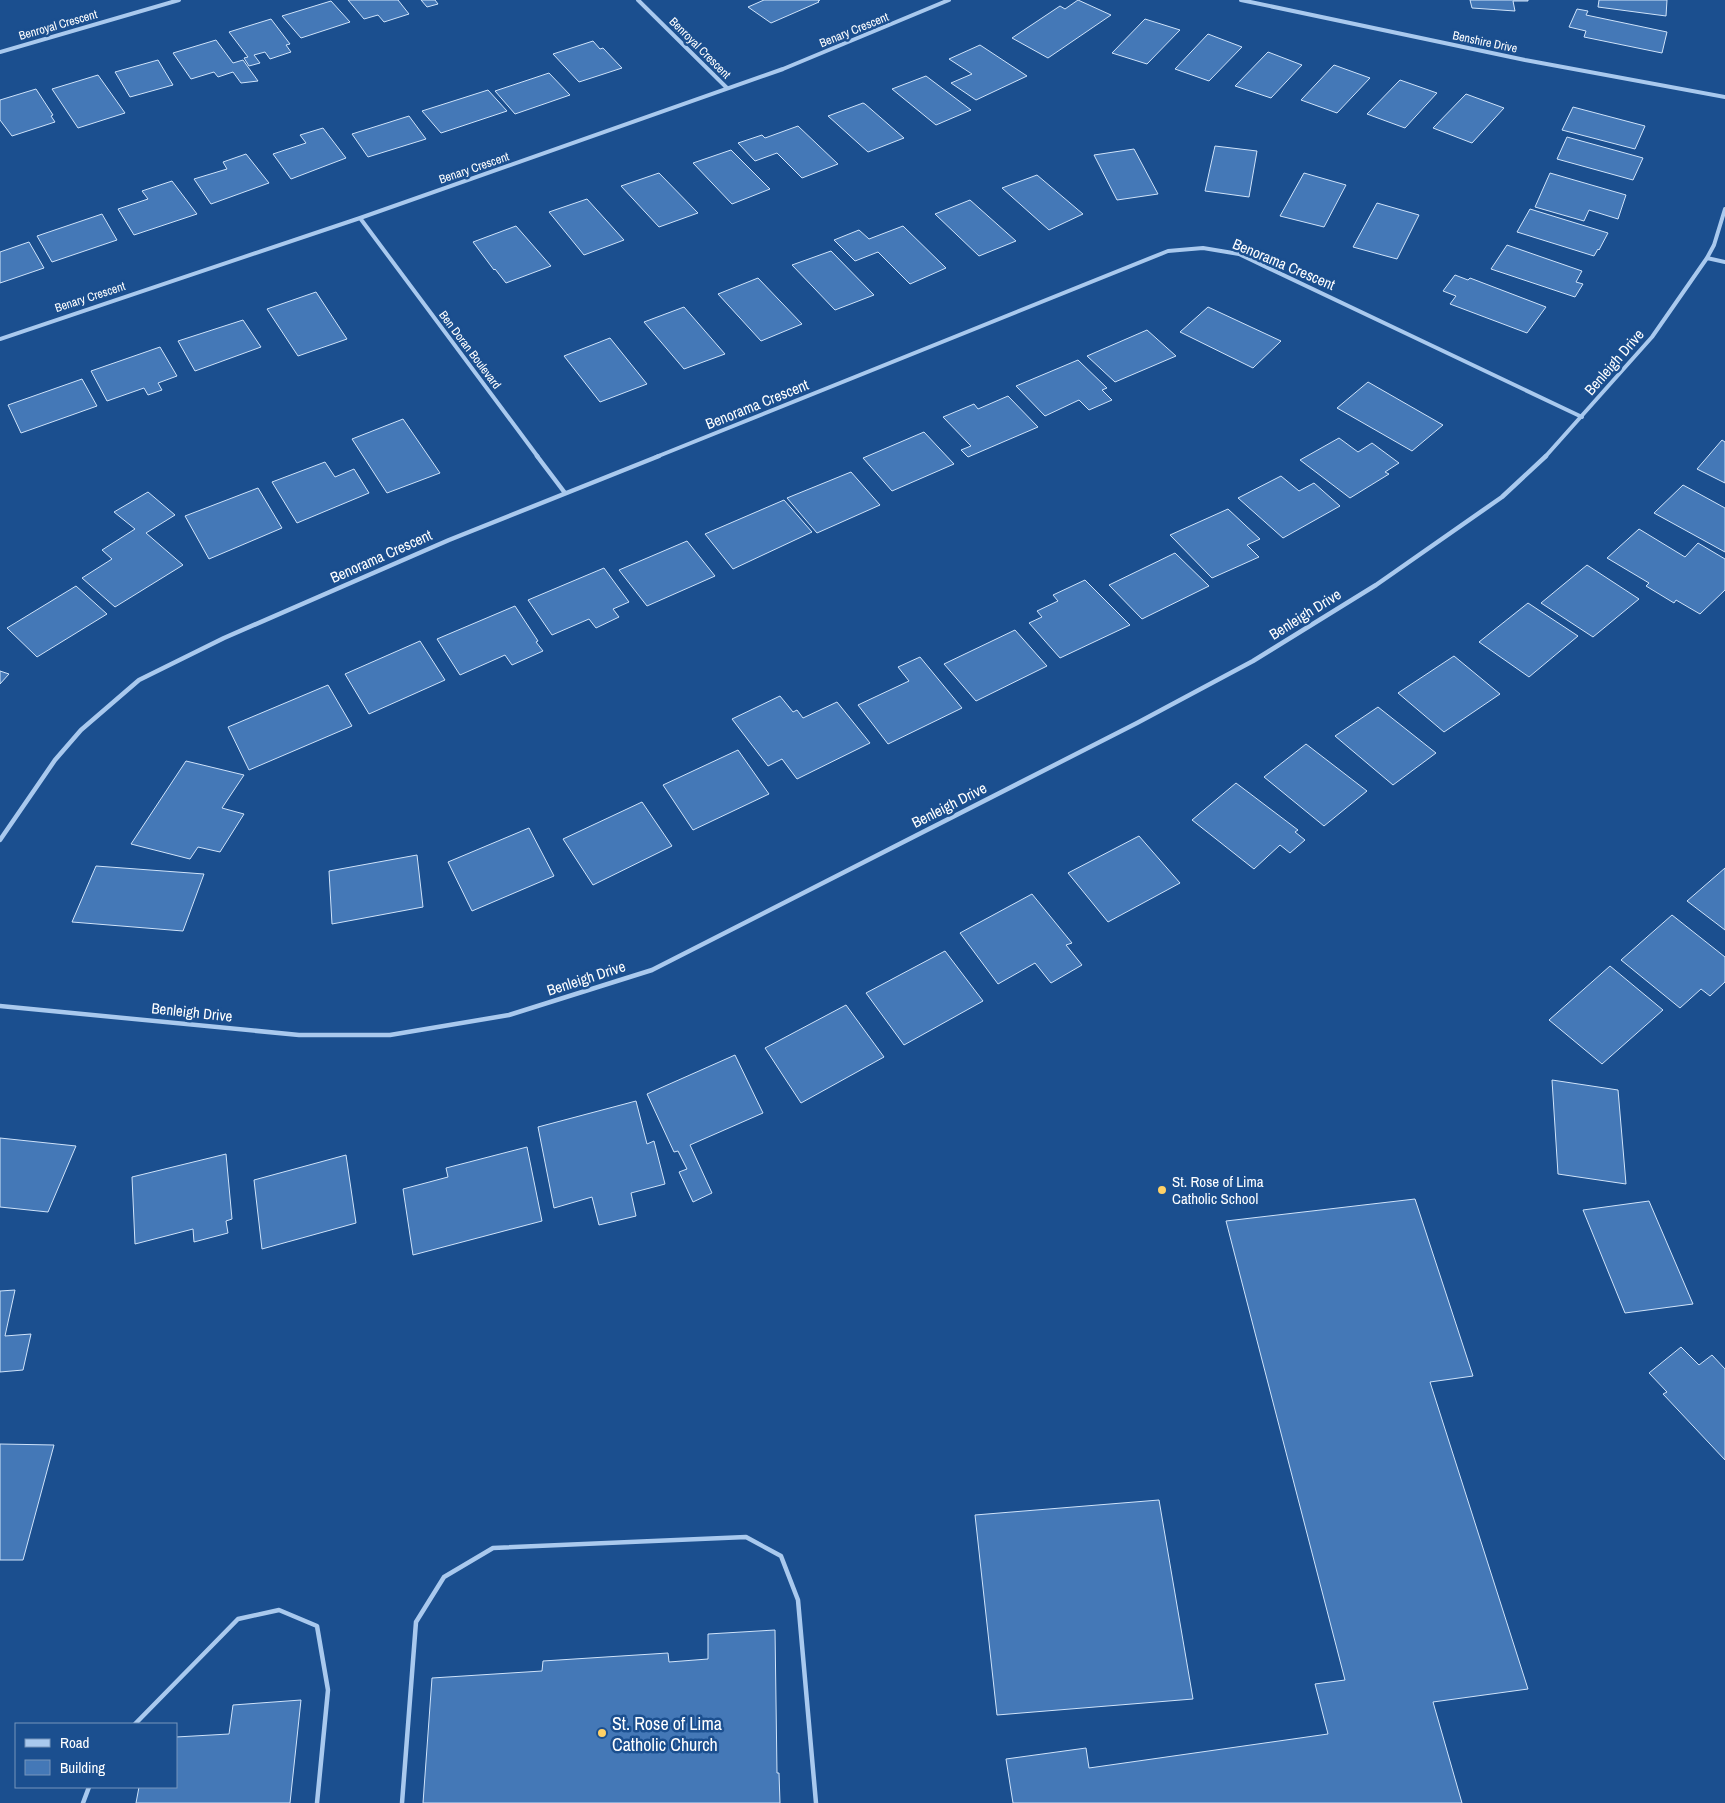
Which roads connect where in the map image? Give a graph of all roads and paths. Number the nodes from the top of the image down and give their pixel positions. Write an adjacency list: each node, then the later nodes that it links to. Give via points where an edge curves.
1 (180, 0): 5 (street, Benroyal Crescent)
2 (638, 0): 6 (street, Benroyal Crescent)
3 (949, 0): 6 (street, Benary Crescent, via 782,71)
4 (1241, 0): 7 (street, Benshire Drive, via 1525,60)
5 (0, 52)
6 (727, 88): 9 (street, Benary Crescent)
7 (1725, 97)
8 (1725, 209): 10 (street, Benleigh Drive)
9 (360, 218): 12 (street, Benary Crescent); 14 (street, Ben Doran Boulevard)
10 (1707, 258): 11 (street); 13 (street, Benleigh Drive, via 1652,337)
11 (1725, 262)
12 (0, 340)
13 (1582, 417): 14 (street, Benorama Crescent, via 1239,254 1191,246 1168,251); 16 (street, Benleigh Drive, via 1535,468 1502,497 1376,585 1253,661 1137,724 652,970 509,1015 390,1035 299,1035)
14 (565, 493): 15 (street, Benorama Crescent, via 224,638 139,680 81,730 54,760)
15 (0, 840)
16 (0, 1006)
17 (136, 1723): 20 (lane, via 238,1619 279,1610 317,1626 328,1690)
18 (89, 1788): 19 (lane)
19 (83, 1803)
20 (317, 1803)
21 (402, 1803): 22 (lane, via 416,1622 444,1578 493,1548 746,1537 781,1556 798,1600)
22 (816, 1803)

